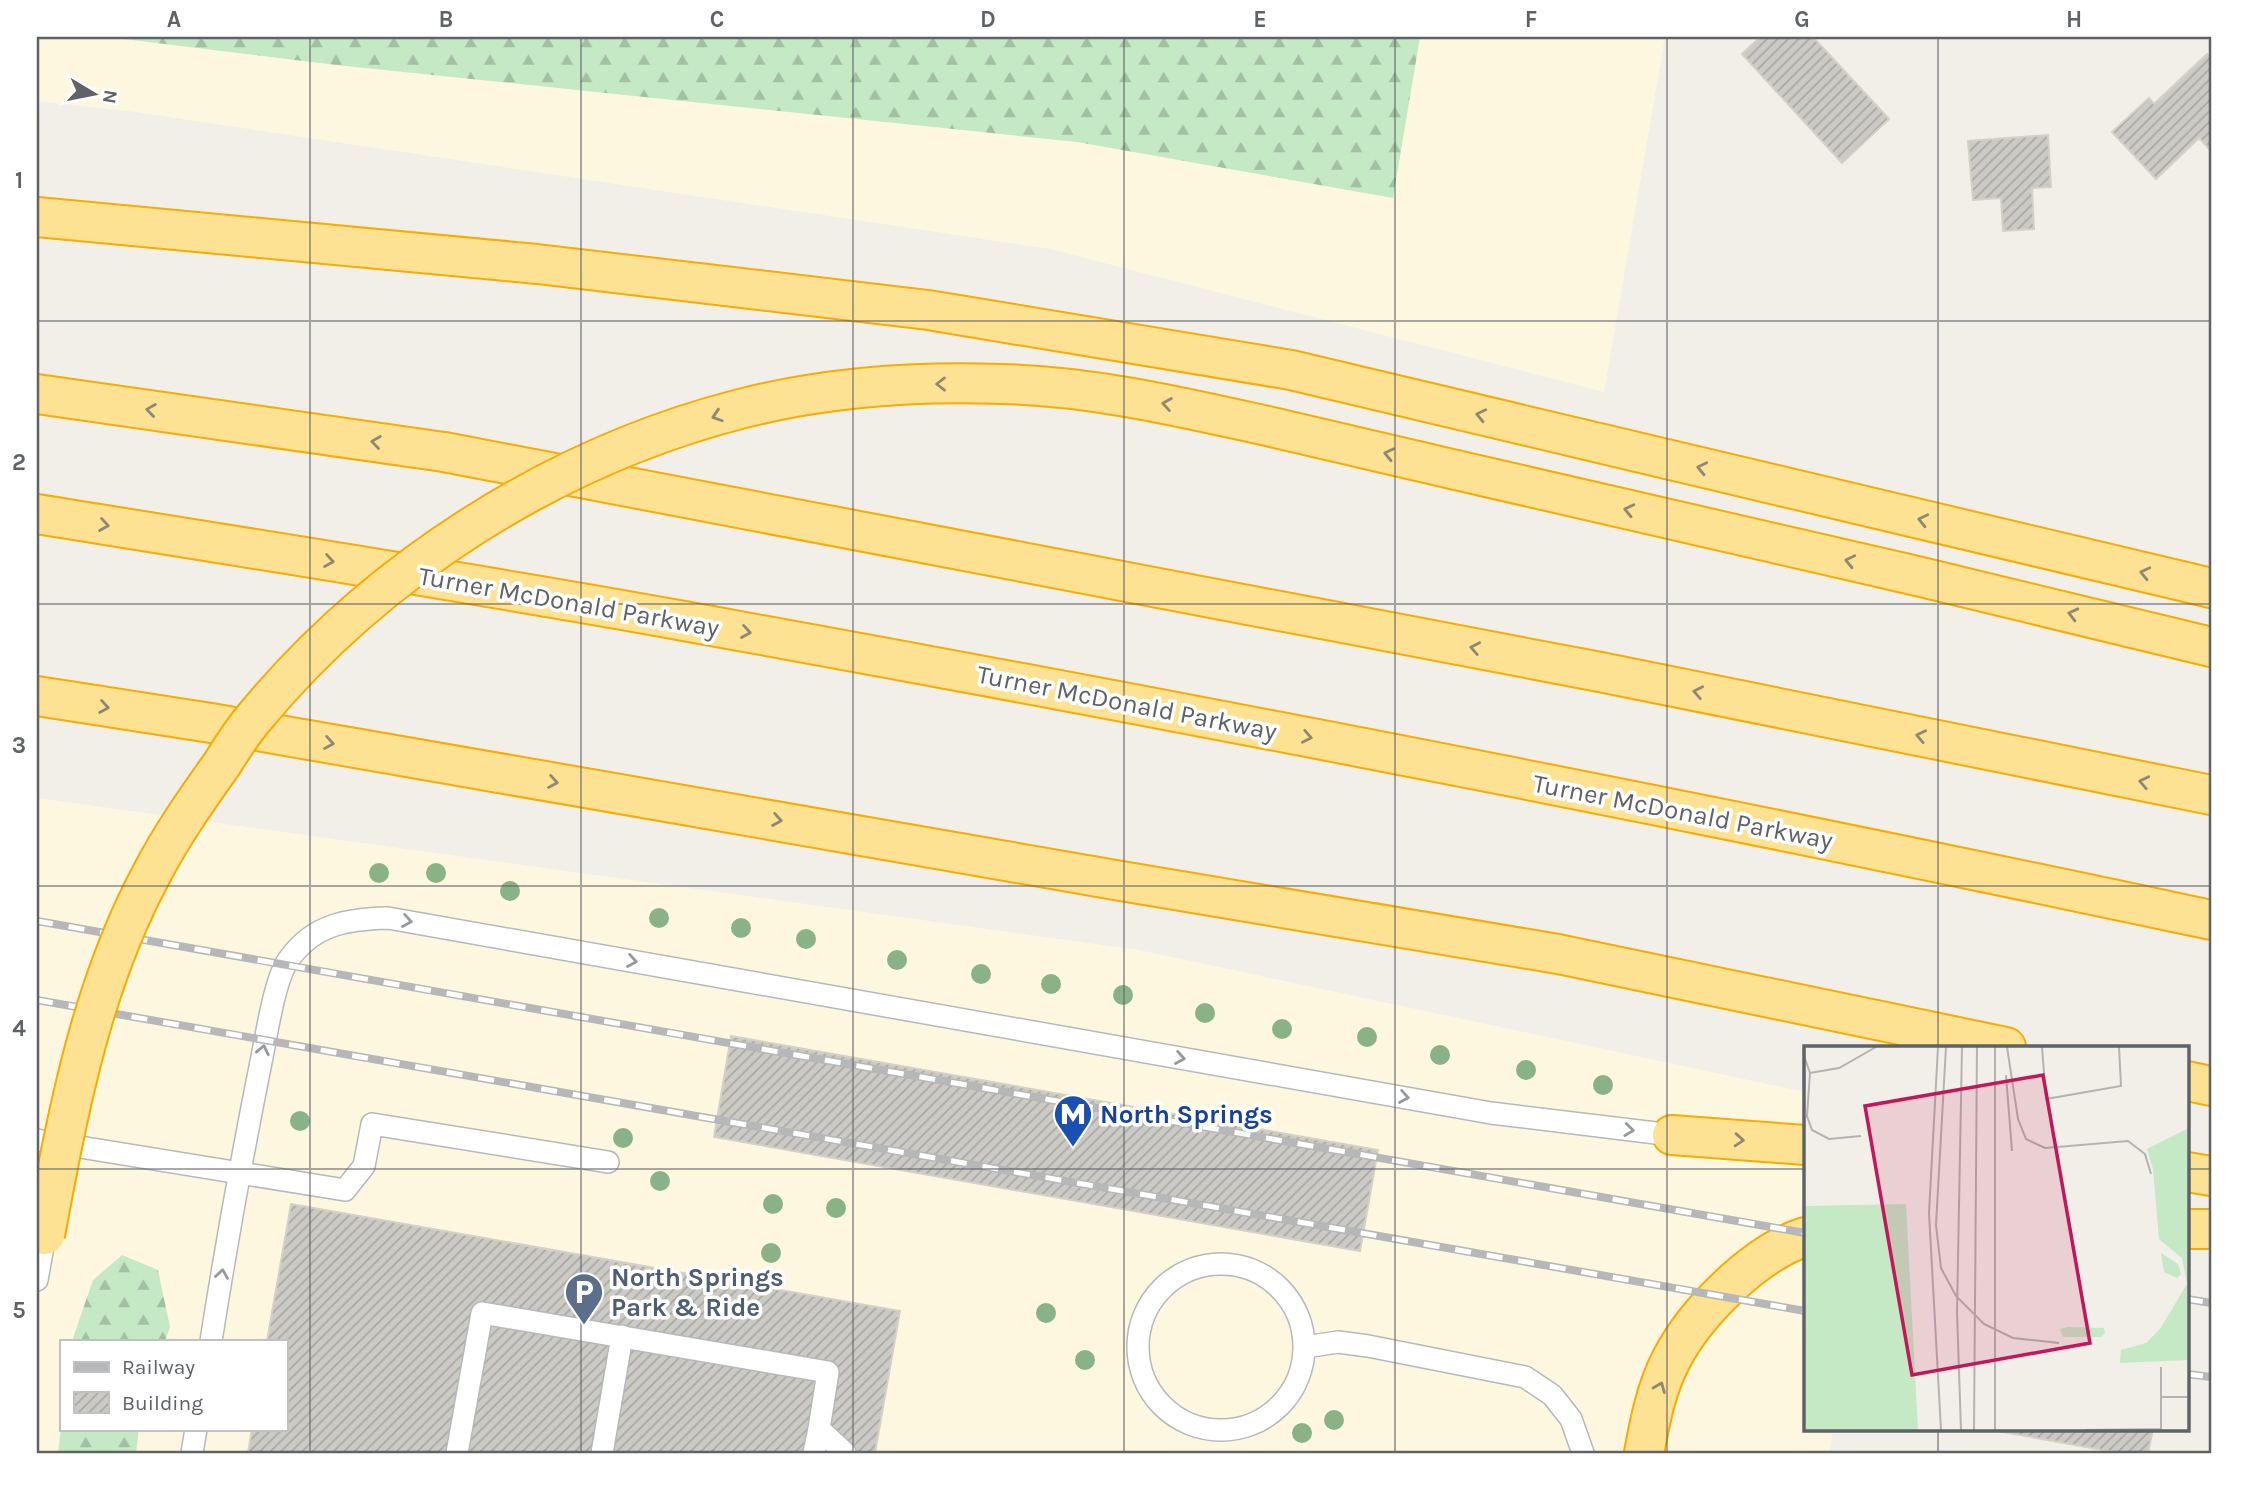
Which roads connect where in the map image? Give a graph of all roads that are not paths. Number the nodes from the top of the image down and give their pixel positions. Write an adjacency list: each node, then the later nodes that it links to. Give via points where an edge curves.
1 (37, 217): 4 (highway, one-way to 1, via 1291,370 928,310 537,264)
2 (37, 394): 7 (highway, one-way to 2, via 1600,672 444,452)
3 (37, 514): 8 (highway, Turner McDonald Parkway, one-way to 8, via 680,620 973,674)
4 (2211, 588)
5 (2211, 647): 21 (highway, one-way to 21, bridge, via 1180,406 1004,384 920,384 828,392 741,409 656,435 510,504 380,593 312,655 253,719 150,876 113,958 85,1045)
6 (37, 696): 9 (highway, one-way to 9, via 1558,954)
7 (2211, 796)
8 (2211, 920)
9 (2001, 1046)
10 (2188, 1081): 11 (highway)
11 (2211, 1086)
12 (1672, 1135): 14 (highway, one-way to 14); 17 (lane, one-way to 12, via 274,1000 288,960 315,933 352,919 388,918 1491,1113)
13 (37, 1140): 17 (lane)
14 (1804, 1145)
15 (608, 1162): 17 (lane, via 372,1124 364,1166 345,1190)
16 (2188, 1172): 18 (highway)
17 (238, 1173): 25 (lane, one-way to 17)
18 (2211, 1175)
19 (2188, 1229): 20 (highway)
20 (2211, 1229)
21 (46, 1236): 23 (lane)
22 (1804, 1238): 35 (highway, one-way to 22, via 1652,1408 1671,1359 1706,1308 1752,1266)
23 (37, 1279)
24 (622, 1336): 27 (lane, via 828,1372); 30 (lane, via 482,1313); 31 (lane)
25 (211, 1340)
26 (1305, 1347): 26 (lane, via 1300,1318 1285,1293 1263,1274 1232,1264 1203,1265 1177,1276 1155,1296 1143,1317 1138,1346 1142,1375 1156,1400 1179,1419 1209,1430 1238,1429 1265,1418 1287,1399 1300,1373); 34 (lane, via 1338,1342 1525,1377 1552,1395 1571,1419)
27 (819, 1429): 32 (lane); 33 (lane)
28 (196, 1430): 29 (lane)
29 (192, 1453)
30 (457, 1453)
31 (602, 1453)
32 (814, 1453)
33 (845, 1453)
34 (1583, 1453)
35 (1644, 1453)

